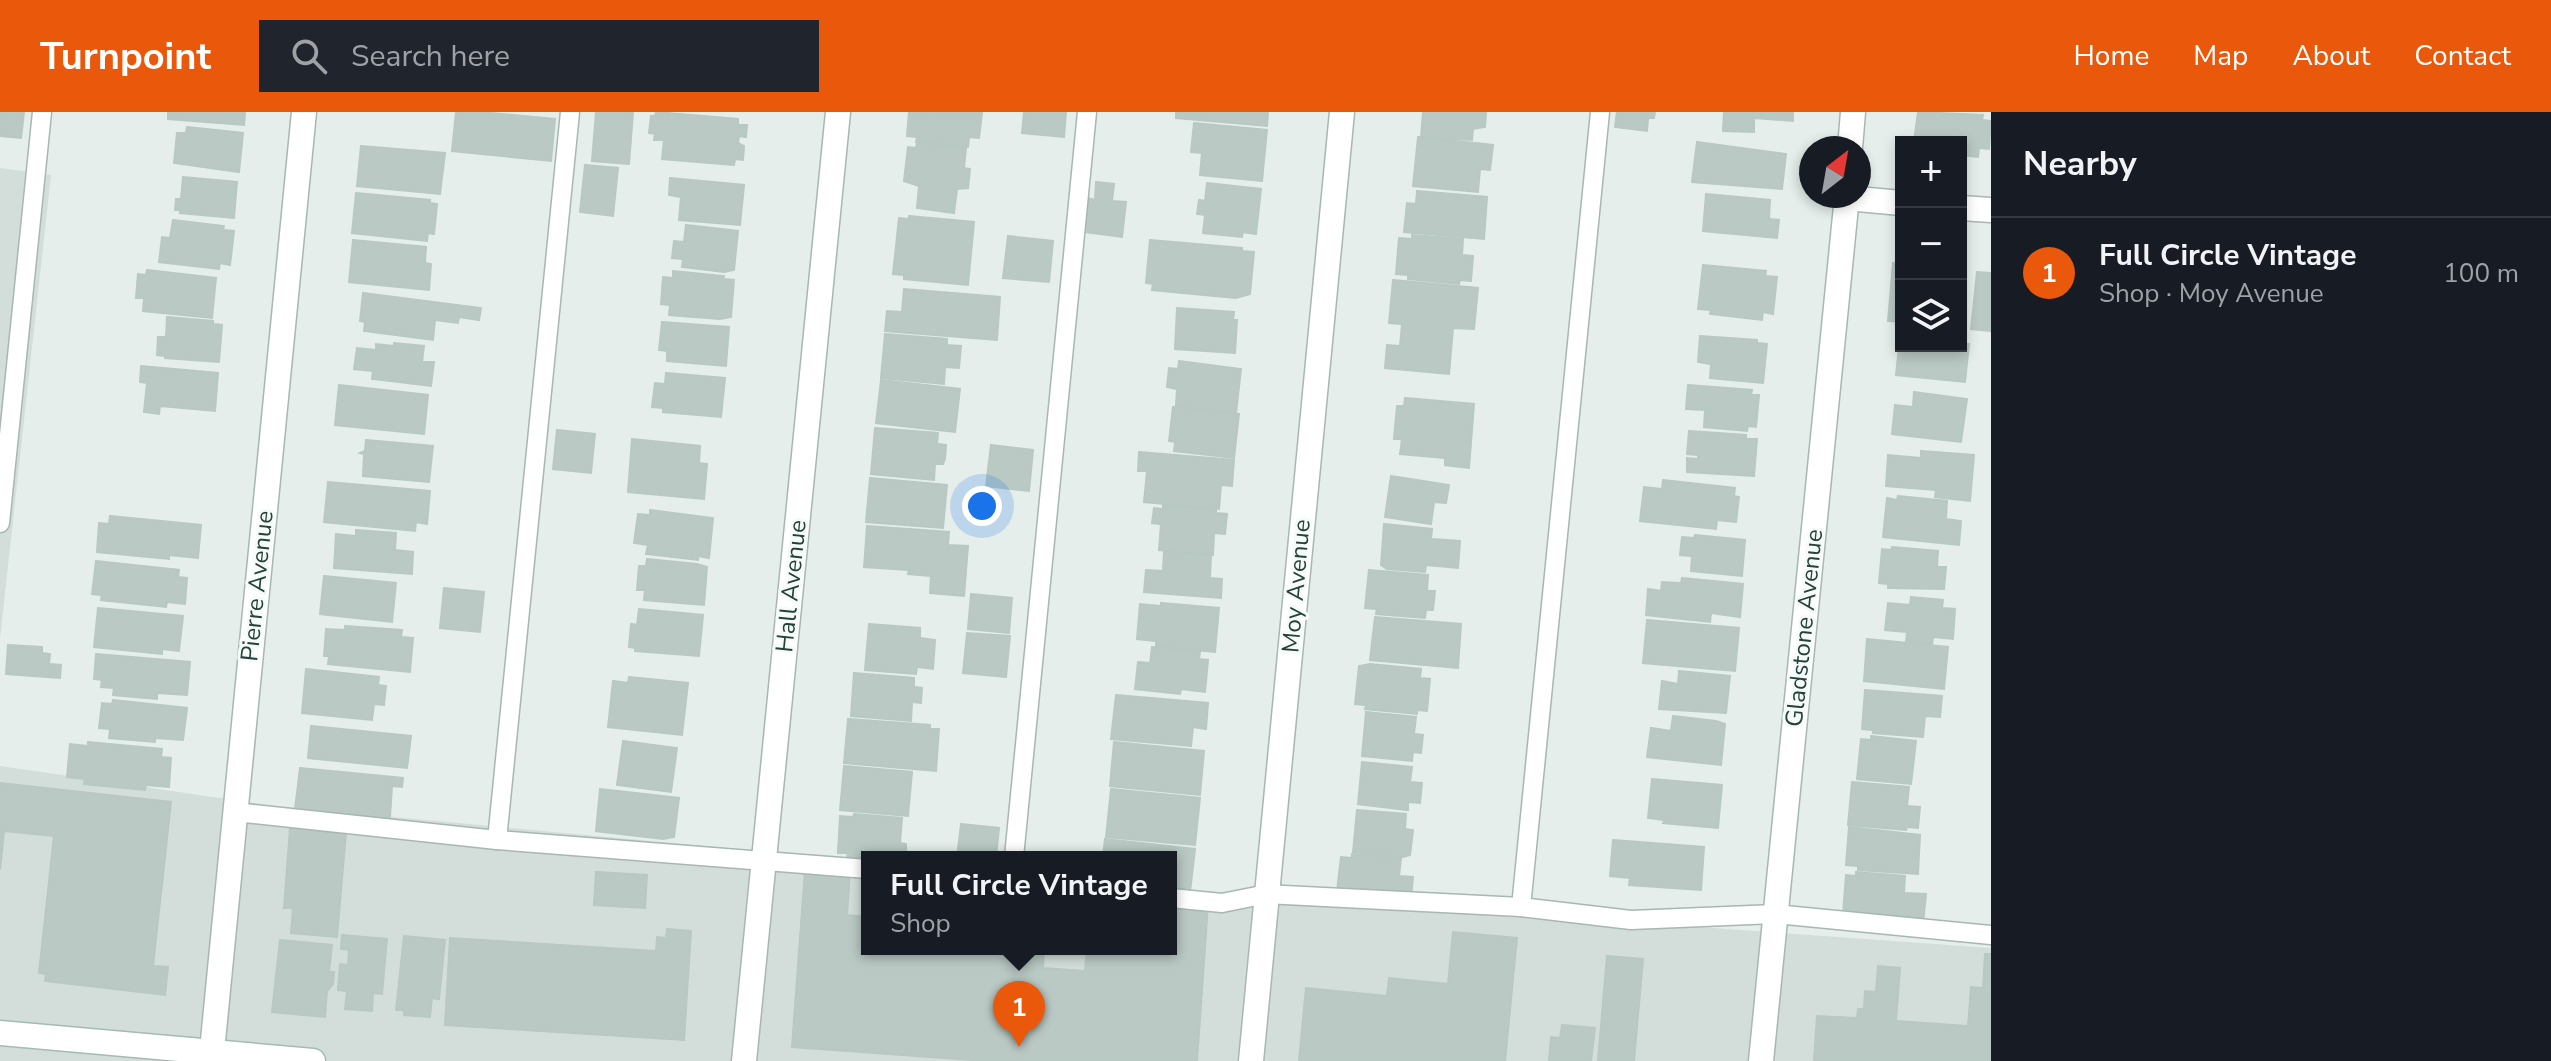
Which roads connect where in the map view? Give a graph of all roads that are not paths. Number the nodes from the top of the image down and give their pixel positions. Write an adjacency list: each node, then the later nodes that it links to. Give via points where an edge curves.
1 (42, 112): 15 (lane)
2 (304, 112): 16 (street, Pierre Avenue)
3 (570, 112): 17 (lane)
4 (838, 112): 19 (street, Hall Avenue)
5 (1087, 112): 18 (lane)
6 (1342, 112): 21 (street, Moy Avenue)
7 (1600, 112): 23 (lane)
8 (1853, 112): 9 (street)
9 (1851, 136)
10 (1871, 200): 11 (street)
11 (1895, 202)
12 (1846, 208): 24 (street, Gladstone Avenue)
13 (1967, 208): 14 (street)
14 (1991, 210)
15 (0, 523)
16 (235, 812): 17 (lane); 27 (street, Pierre Avenue)
17 (497, 840): 19 (lane)
18 (1015, 851)
19 (764, 860): 20 (lane); 29 (street, Hall Avenue)
20 (861, 868)
21 (1267, 894): 22 (lane, via 1222,903); 23 (lane); 30 (street, Moy Avenue)
22 (1177, 899)
23 (1521, 907): 24 (lane, via 1631,920)
24 (1775, 914): 25 (lane); 31 (street, Gladstone Avenue)
25 (1991, 935)
26 (0, 1033): 27 (street)
27 (212, 1056): 28 (street)
28 (313, 1061)
29 (744, 1061)
30 (1251, 1061)
31 (1761, 1061)

